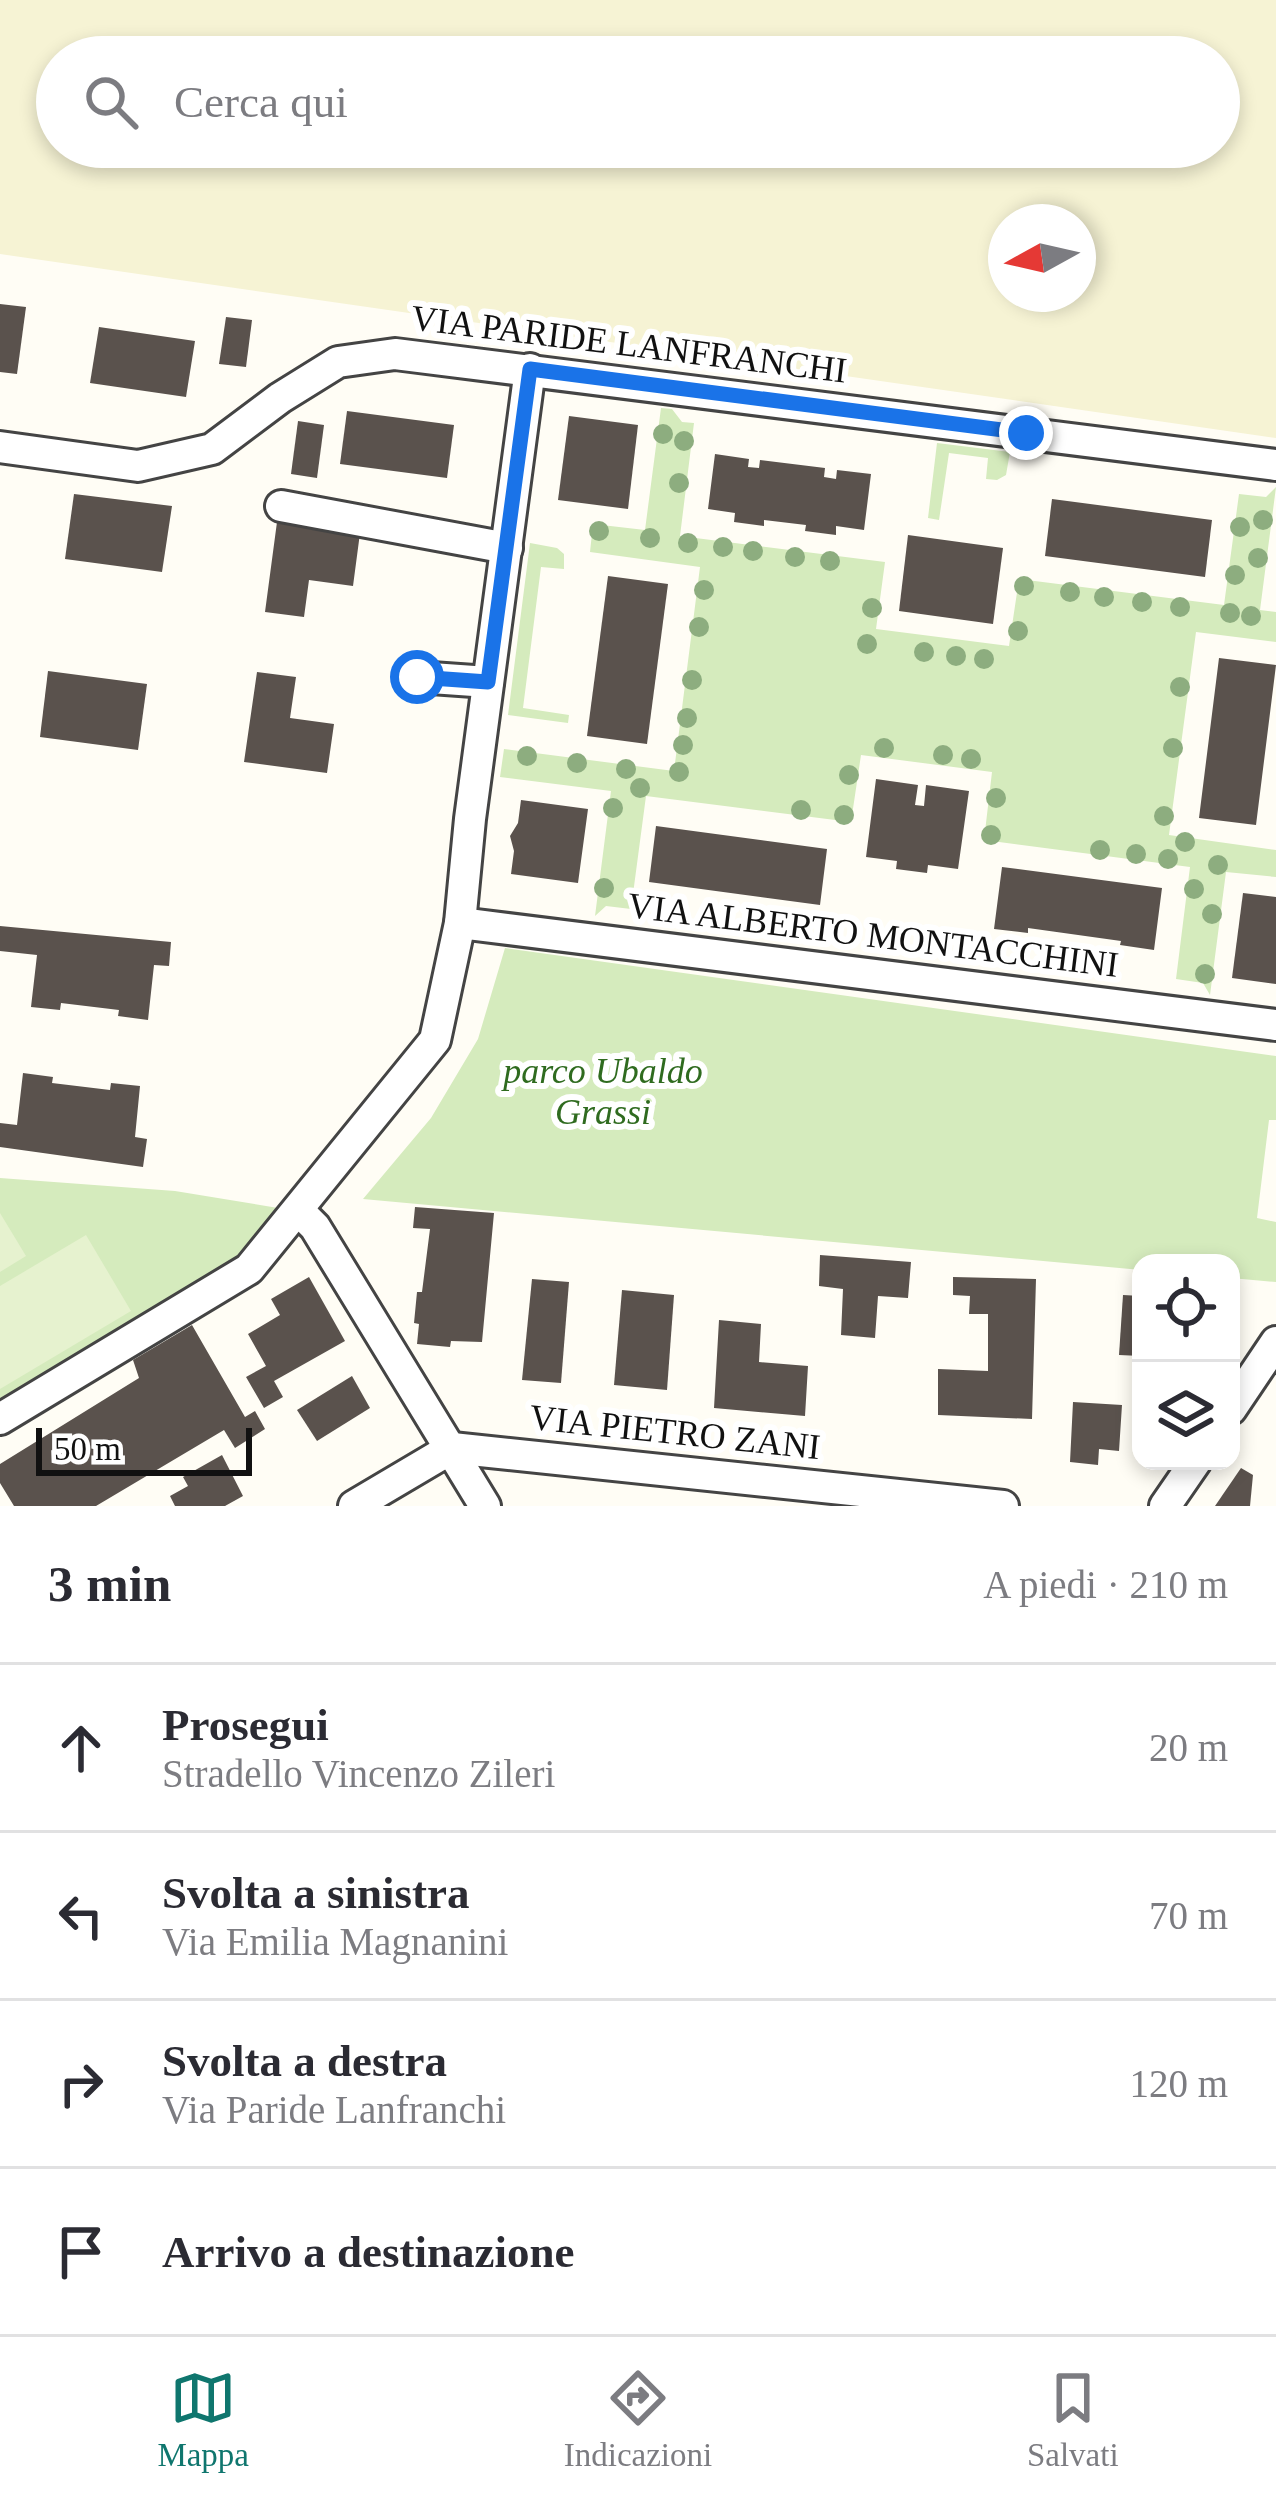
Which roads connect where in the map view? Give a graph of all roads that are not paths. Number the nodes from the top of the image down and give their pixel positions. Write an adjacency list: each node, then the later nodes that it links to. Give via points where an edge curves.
1 (530, 369): 2 (street, VIA PARIDE LANFRANCHI, via 395,354 338,362 212,449 138,466); 3 (street, VIA PARIDE LANFRANCHI); 5 (street)
2 (0, 447)
3 (1276, 465)
4 (281, 506): 5 (street)
5 (507, 548): 7 (street)
6 (417, 677): 7 (street)
7 (488, 682): 8 (street)
8 (460, 923): 9 (street, VIA ALBERTO MONTACCHINI); 10 (street, via 435,1040)
9 (1276, 1025)
10 (299, 1211): 13 (street, via 250,1269); 14 (street)
11 (1276, 1342): 12 (street)
12 (1240, 1396)
13 (0, 1419)
14 (452, 1448): 16 (street); 17 (street); 18 (street, VIA PIETRO ZANI)
15 (1190, 1470): 19 (street)
16 (353, 1506)
17 (485, 1506)
18 (1003, 1506)
19 (1165, 1506)

